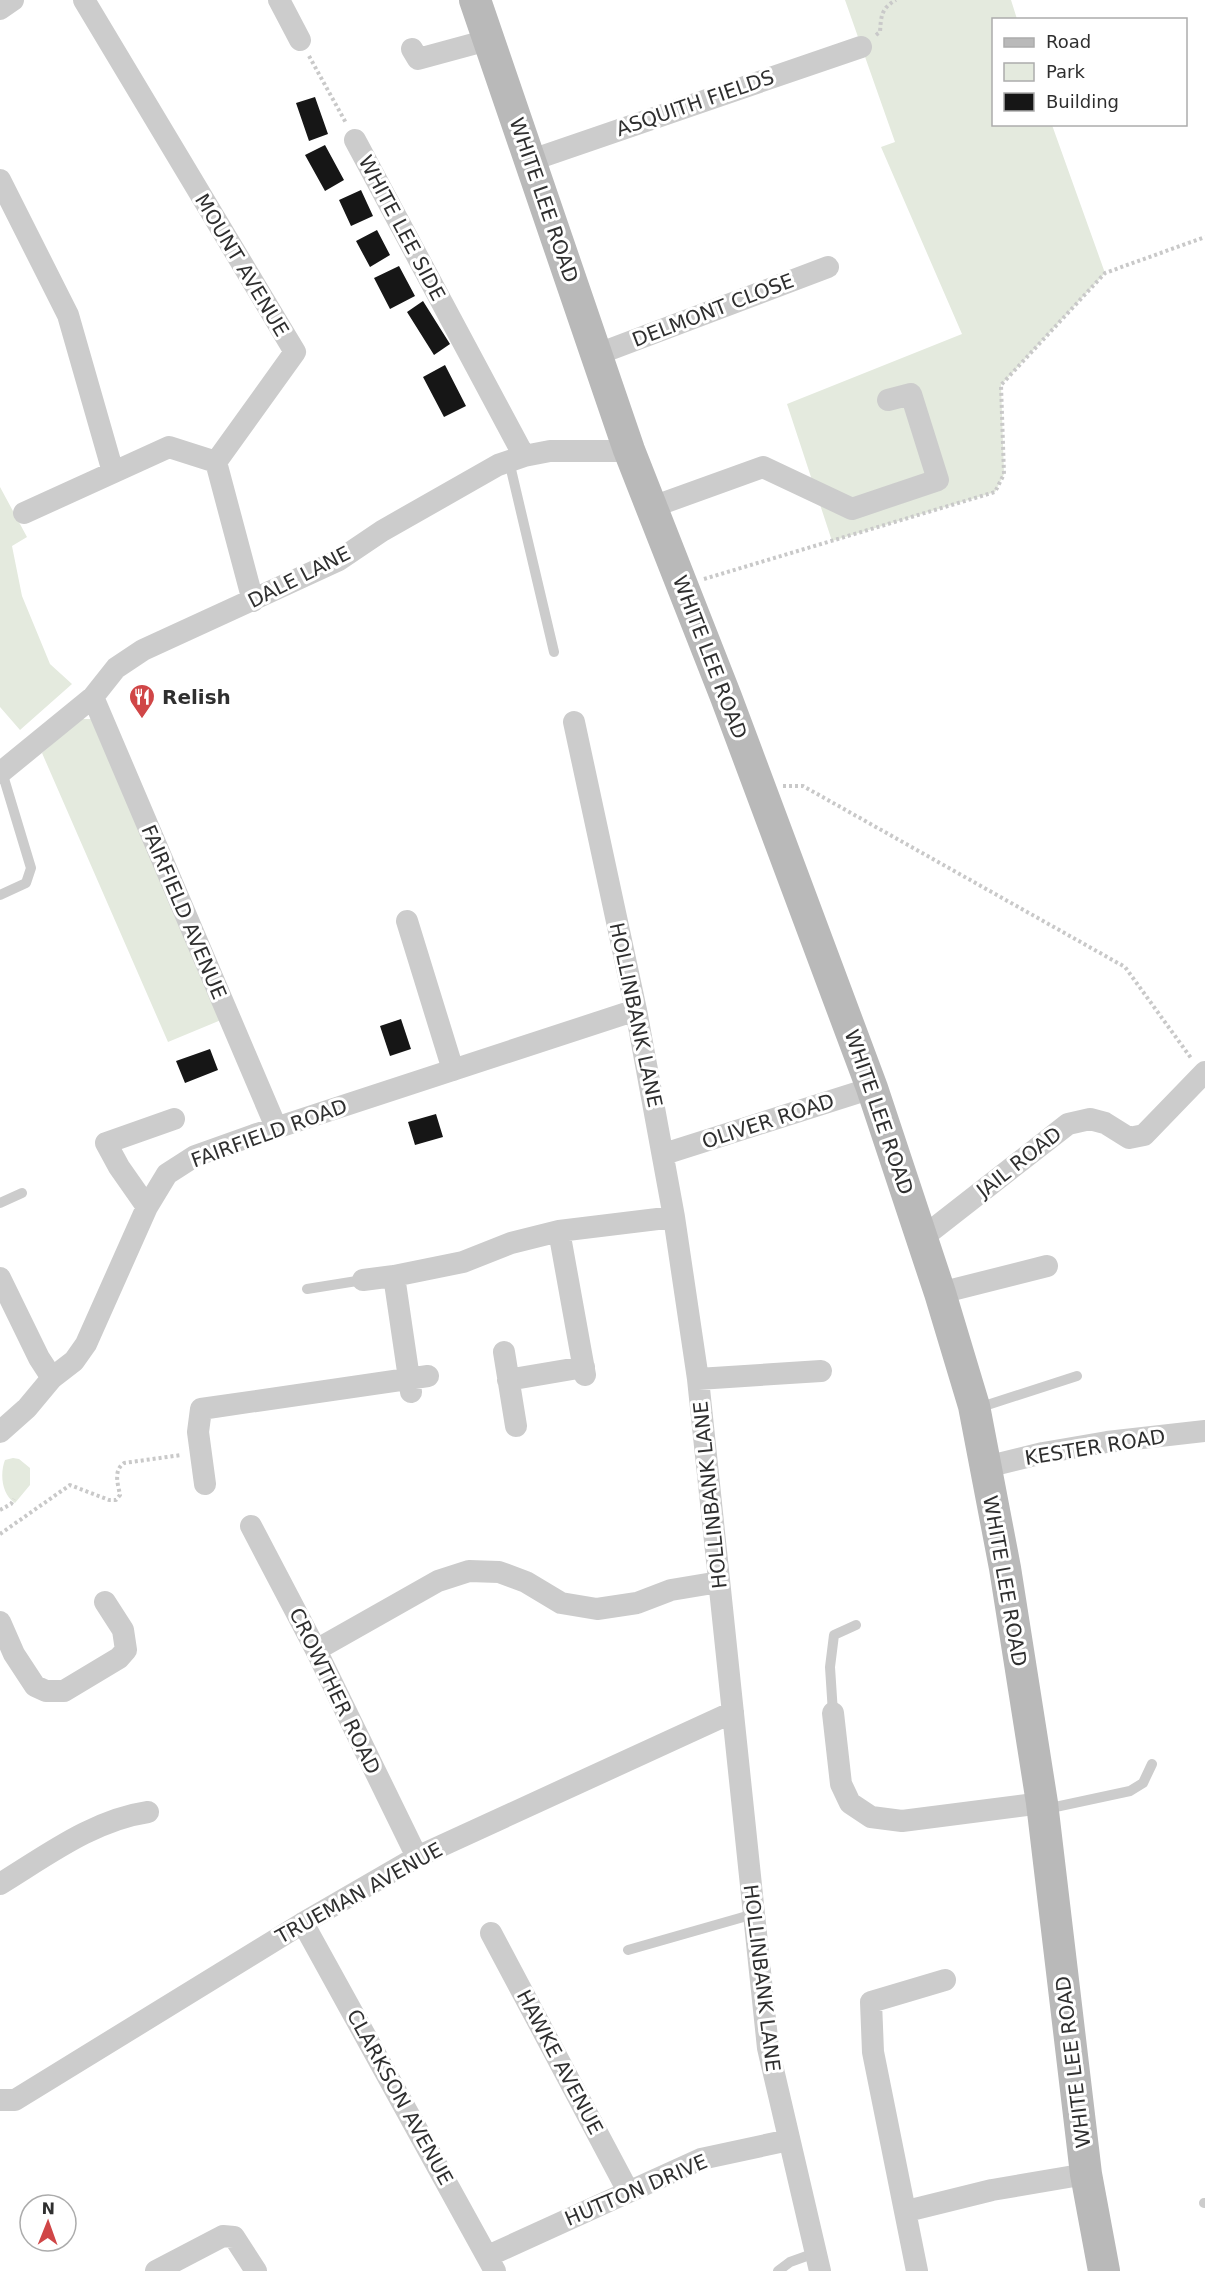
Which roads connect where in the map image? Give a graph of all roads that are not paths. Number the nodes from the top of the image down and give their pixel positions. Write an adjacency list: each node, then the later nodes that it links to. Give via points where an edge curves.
1 (13, 0): 5 (street)
2 (84, 0): 18 (street, MOUNT AVENUE, via 295,352)
3 (279, 0): 6 (street)
4 (475, 0): 7 (main road, WHITE LEE ROAD)
5 (0, 9)
6 (300, 40)
7 (488, 40): 9 (street, via 418,59); 11 (main road, WHITE LEE ROAD)
8 (861, 46): 11 (street, ASQUITH FIELDS)
9 (412, 49)
10 (355, 140): 17 (street, WHITE LEE SIDE)
11 (529, 161): 14 (main road, WHITE LEE ROAD)
12 (0, 180): 19 (street, via 68,315)
13 (828, 267): 14 (street, DELMONT CLOSE)
14 (598, 354): 16 (main road, WHITE LEE ROAD)
15 (888, 400): 20 (street, via 911,394 938,480 852,508 763,467)
16 (630, 451): 17 (street, DALE LANE, via 550,451); 20 (main road, WHITE LEE ROAD)
17 (517, 458): 22 (street, DALE LANE, via 382,531 339,560); 23 (lane)
18 (216, 462): 19 (street, via 169,447); 22 (street)
19 (113, 472): 21 (street)
20 (652, 507): 32 (main road, WHITE LEE ROAD)
21 (24, 513)
22 (253, 600): 24 (street, DALE LANE, via 143,650 117,668)
23 (554, 652)
24 (93, 697): 26 (street, DALE LANE); 34 (street, FAIRFIELD AVENUE)
25 (574, 722): 29 (street, HOLLINBANK LANE)
26 (1, 773): 27 (lane, via 30,868 26,883)
27 (0, 895)
28 (407, 921): 30 (street)
29 (636, 1010): 30 (street, FAIRFIELD ROAD); 35 (street, HOLLINBANK LANE)
30 (453, 1070): 34 (street, FAIRFIELD ROAD)
31 (1201, 1072): 41 (street, JAIL ROAD, via 1144,1135 1129,1138 1090,1119 1068,1124)
32 (873, 1088): 35 (street, OLIVER ROAD); 41 (main road, WHITE LEE ROAD)
33 (174, 1119): 38 (street, via 106,1143)
34 (276, 1127): 38 (street, FAIRFIELD ROAD, via 195,1156 167,1174)
35 (664, 1154): 39 (street, HOLLINBANK LANE)
36 (22, 1193): 37 (lane)
37 (0, 1203)
38 (147, 1207): 51 (street, FAIRFIELD ROAD, via 86,1344 74,1361)
39 (674, 1217): 40 (street); 52 (street, HOLLINBANK LANE)
40 (560, 1231): 43 (street, via 511,1243 463,1262); 53 (street, via 584,1371)
41 (922, 1238): 47 (main road, WHITE LEE ROAD)
42 (1047, 1266): 47 (street)
43 (394, 1276): 45 (street); 59 (street, via 416,1382 201,1409 198,1432)
44 (0, 1278): 51 (street)
45 (363, 1280): 46 (lane)
46 (307, 1289)
47 (940, 1293): 54 (main road, WHITE LEE ROAD)
48 (504, 1352): 53 (street)
49 (821, 1371): 52 (street)
50 (1077, 1376): 54 (lane)
51 (51, 1378): 57 (street, FAIRFIELD ROAD, via 27,1408)
52 (698, 1379): 61 (street, HOLLINBANK LANE)
53 (508, 1380): 55 (street)
54 (975, 1409): 58 (main road, WHITE LEE ROAD)
55 (516, 1426)
56 (1205, 1431): 58 (street, KESTER ROAD, via 1107,1442)
57 (0, 1432)
58 (986, 1467): 69 (main road, WHITE LEE ROAD)
59 (205, 1484)
60 (251, 1526): 65 (street, CROWTHER ROAD)
61 (719, 1582): 65 (street, via 597,1609 561,1603 526,1582 499,1572 469,1571 438,1581); 66 (street, HOLLINBANK LANE)
62 (105, 1602): 63 (street, via 123,1630 126,1650 64,1691 46,1691 35,1686 14,1654)
63 (0, 1622)
64 (856, 1625): 67 (lane, via 834,1635 830,1667)
65 (316, 1650): 71 (street, CROWTHER ROAD)
66 (733, 1712): 71 (street, TRUEMAN AVENUE); 73 (street, HOLLINBANK LANE)
67 (833, 1713): 69 (street, via 841,1784 850,1803 871,1817 902,1821)
68 (1152, 1764): 69 (lane, via 1143,1784 1130,1791)
69 (1042, 1806): 80 (main road, WHITE LEE ROAD)
70 (148, 1812): 72 (street, via 99,1826)
71 (417, 1857): 74 (street, TRUEMAN AVENUE)
72 (0, 1884)
73 (754, 1914): 76 (lane); 79 (street, HOLLINBANK LANE, via 768,2048)
74 (303, 1923): 78 (street, TRUEMAN AVENUE, via 15,2100); 84 (street, CLARKSON AVENUE)
75 (491, 1933): 81 (street, HAWKE AVENUE)
76 (628, 1950)
77 (945, 1980): 82 (street, via 871,2002 873,2052)
78 (0, 2100)
79 (789, 2140): 81 (street, HUTTON DRIVE, via 701,2159); 83 (street, HOLLINBANK LANE)
80 (1086, 2174): 82 (street, via 992,2190); 89 (main road, WHITE LEE ROAD)
81 (628, 2191): 84 (street, HUTTON DRIVE)
82 (907, 2211): 88 (street)
83 (818, 2262): 87 (lane, via 790,2262)
84 (492, 2263)
85 (156, 2271): 86 (street, via 223,2236 234,2236)
86 (256, 2271)
87 (778, 2271)
88 (917, 2271)
89 (1104, 2271)

